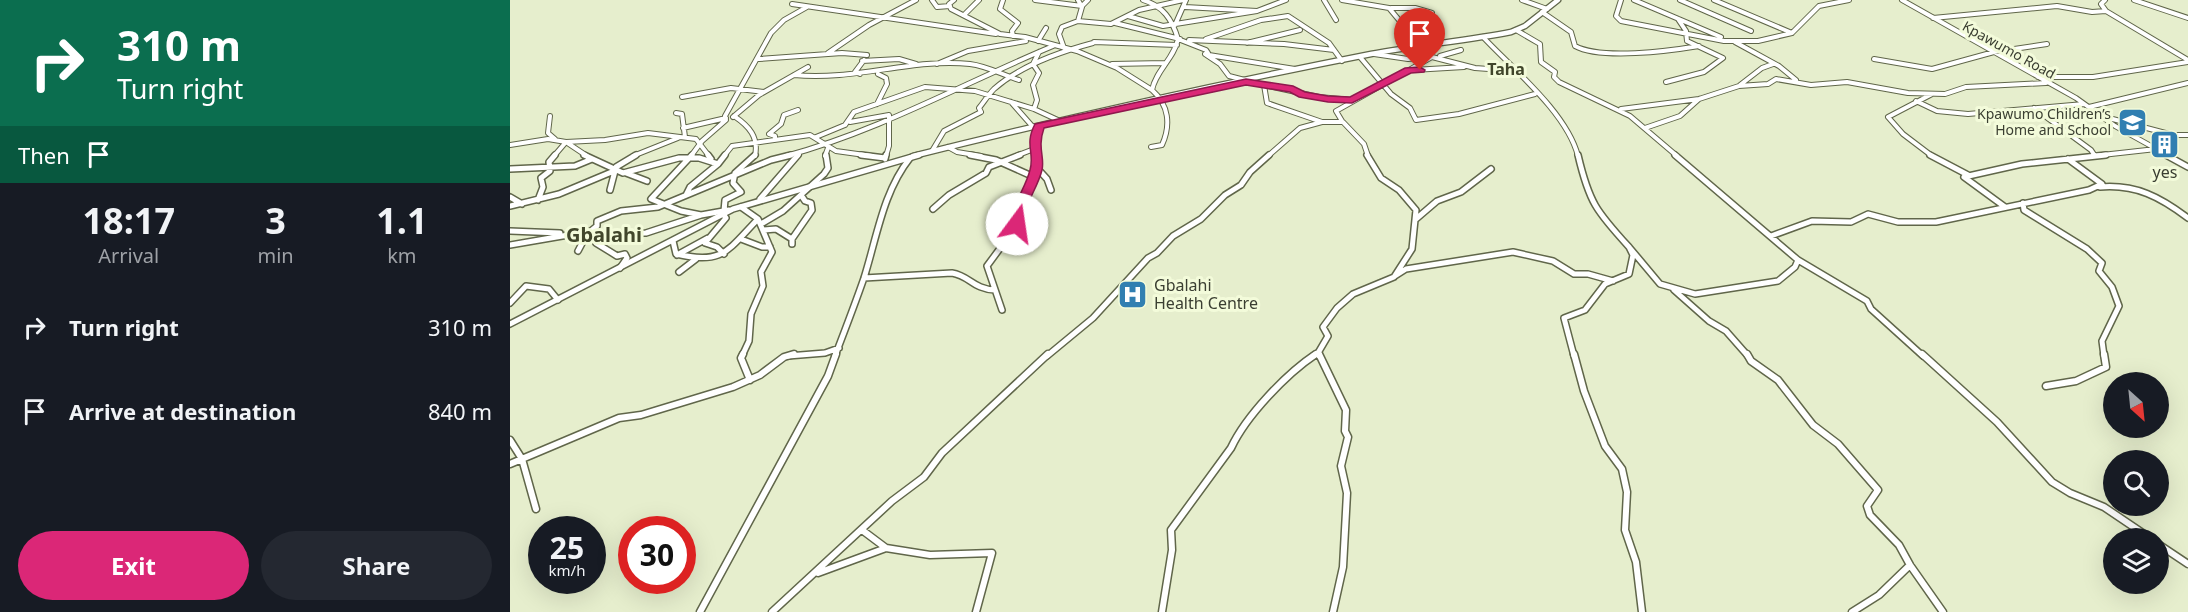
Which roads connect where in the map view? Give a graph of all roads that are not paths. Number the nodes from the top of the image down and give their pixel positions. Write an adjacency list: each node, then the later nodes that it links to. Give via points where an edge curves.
1 (916, 0): 41 (street)
2 (933, 0): 26 (street, via 937,7)
3 (954, 0): 26 (street)
4 (979, 0): 36 (street)
5 (1003, 0): 54 (street, via 1000,9 1018,23)
6 (1035, 0): 27 (street)
7 (1078, 0): 27 (street)
8 (1088, 0): 27 (street)
9 (1143, 0): 29 (street)
10 (1184, 0): 29 (street); 30 (street)
11 (1286, 0): 33 (street)
12 (1324, 0): 42 (street)
13 (1342, 0): 24 (street)
14 (1522, 0): 32 (street)
15 (1558, 0): 32 (street)
16 (1621, 0): 53 (street, via 1617,19)
17 (1634, 0): 38 (street)
18 (1680, 0): 50 (street)
19 (1714, 0): 51 (street)
20 (1849, 0): 51 (street, via 1819,6)
21 (1902, 0): 39 (street, Kpawumo Road)
22 (2105, 0): 34 (street, via 2101,4)
23 (2134, 0): 40 (street)
24 (1363, 1): 31 (street)
25 (792, 4): 28 (street)
26 (950, 6): 36 (street)
27 (1082, 6): 43 (street)
28 (807, 7): 41 (street); 78 (street, via 779,24)
29 (1159, 7): 37 (street); 45 (street)
30 (1185, 7): 33 (street); 45 (street)
31 (1389, 8): 35 (street, via 1415,8); 48 (street, via 1404,26)
32 (1545, 10): 49 (street); 65 (street, via 1571,32 1577,49 1586,52 1661,52)
33 (1257, 11): 45 (street)
34 (2106, 11): 39 (street, via 2057,6); 82 (street)
35 (1431, 14)
36 (964, 15): 52 (street)
37 (1128, 16): 44 (street); 45 (street, via 1148,24)
38 (1677, 18): 53 (street); 59 (street)
39 (1933, 18): 72 (street, Kpawumo Road)
40 (2188, 18)
41 (885, 19): 52 (street); 73 (street, via 869,25)
42 (1336, 20)
43 (1078, 21): 44 (street); 67 (street, via 1062,27 1059,34)
44 (1115, 23): 56 (street)
45 (1175, 25): 56 (street)
46 (1046, 28): 60 (street)
47 (1300, 30): 61 (street)
48 (1413, 30)
49 (1516, 30): 55 (street); 127 (street, via 1540,44 1541,62 1555,72 1554,78 1559,82)
50 (1751, 31)
51 (1792, 33): 59 (street)
52 (1000, 34): 54 (street)
53 (1687, 35): 59 (street); 65 (street, via 1687,41)
54 (1013, 36): 57 (street)
55 (1483, 38): 66 (street); 95 (street)
56 (1178, 39): 58 (street); 63 (street); 74 (street, via 1206,50)
57 (1032, 40): 60 (street); 88 (street, via 968,51)
58 (1202, 41): 61 (street); 69 (street, via 1261,20 1288,16)
59 (1733, 41): 86 (street)
60 (1038, 42): 64 (street)
61 (1245, 44): 69 (street)
62 (2047, 44): 72 (street)
63 (1178, 45): 68 (street, via 1094,43); 85 (street)
64 (1053, 46): 67 (street); 71 (street)
65 (1699, 46): 104 (street, via 1723,58 1704,72)
66 (1419, 47): 75 (street); 79 (street)
67 (1064, 48): 68 (street)
68 (1072, 50): 84 (street); 89 (street)
69 (1334, 50): 81 (street)
70 (1461, 50): 76 (street)
71 (1039, 52): 89 (street); 94 (street)
72 (1994, 52): 80 (street, via 1932,69); 99 (street, Kpawumo Road)
73 (827, 54): 78 (street); 83 (street, via 853,52 867,56)
74 (1205, 54): 92 (street); 103 (street, via 1229,76)
75 (1374, 54): 77 (street); 79 (street)
76 (1438, 56): 79 (street); 91 (street)
77 (1360, 57): 81 (street); 107 (street)
78 (759, 58): 110 (street)
79 (1427, 58): 93 (street)
80 (1874, 59)
81 (1342, 61): 92 (street)
82 (2188, 61): 99 (street, via 2102,76)
83 (862, 62): 87 (street, via 899,59); 97 (street, via 855,72)
84 (1101, 63): 85 (street); 112 (street, via 1117,68)
85 (1165, 63): 112 (street)
86 (1773, 64): 102 (street); 109 (street)
87 (921, 65): 88 (street); 96 (street)
88 (936, 65): 94 (street, via 967,64)
89 (1034, 66): 100 (street); 126 (street, via 1039,73 1033,85 1037,100)
90 (808, 67): 98 (street)
91 (1469, 67): 93 (street); 95 (street)
92 (1302, 70): 103 (street)
93 (1408, 70): 107 (street)
94 (993, 71): 100 (street); 111 (street)
95 (1516, 71): 114 (street)
96 (877, 73): 97 (street); 123 (street, via 886,78 886,84)
97 (861, 74): 98 (street)
98 (794, 75): 113 (street)
99 (2037, 77): 105 (street, Kpawumo Road)
100 (1011, 78): 101 (street); 116 (street)
101 (1019, 80)
102 (1797, 81): 109 (street, via 1776,79 1768,84); 115 (street, via 1811,85 1847,82)
103 (1246, 82): 108 (street); 118 (street)
104 (1666, 82)
105 (2046, 83): 115 (street, via 1994,84); 124 (street, Kpawumo Road)
106 (2188, 83): 124 (street)
107 (1383, 84): 114 (street, via 1410,108 1416,120 1459,114); 121 (street)
108 (1264, 85): 121 (street, via 1328,99); 137 (street, via 1267,103)
109 (1739, 86): 119 (street)
110 (740, 88): 113 (street); 117 (street); 133 (street)
111 (959, 88): 116 (street); 123 (street, via 925,87); 134 (street)
112 (1152, 90): 118 (street)
113 (766, 92): 131 (street)
114 (1535, 94): 209 (street, via 1575,144 1592,206)
115 (1934, 94): 122 (street)
116 (989, 96): 120 (street); 156 (street, via 979,108 981,112 963,117 938,137)
117 (682, 97)
118 (1162, 99): 135 (street); 153 (street, via 1167,111 1167,136 1162,144)
119 (1699, 99): 127 (street); 141 (street, via 1680,116)
120 (1010, 100): 126 (street); 139 (street)
121 (1352, 100): 138 (street, via 1336,111)
122 (1916, 101): 125 (street, via 1937,111 1962,113); 175 (street, via 1888,117 1891,123 1911,142)
123 (877, 104): 136 (street, via 854,112)
124 (2087, 106): 125 (street); 132 (street, Kpawumo Road)
125 (2033, 108): 158 (street)
126 (1034, 109): 135 (street)
127 (1620, 109): 141 (street)
128 (798, 110): 146 (street, via 784,115 781,124 769,134)
129 (676, 113): 140 (street, via 682,114)
130 (550, 116): 145 (street, via 548,133)
131 (734, 116): 133 (street); 148 (street, via 750,126)
132 (2101, 116): 142 (street, via 2173,135); 155 (street, Kpawumo Road)
133 (726, 119): 140 (street); 149 (street)
134 (891, 119): 136 (street, via 884,114); 151 (street); 164 (street)
135 (1060, 121): 139 (street)
136 (850, 122): 144 (street)
137 (1322, 122): 138 (street); 235 (street, via 1292,134 1241,185 1148,258 1093,318 1066,338 942,453 924,477)
138 (1343, 122): 197 (street, via 1364,144 1369,161 1381,178 1399,190 1416,210)
139 (1036, 127): 152 (street); 154 (street)
140 (683, 128): 143 (street)
141 (1645, 128): 202 (street)
142 (2188, 135)
143 (682, 137): 147 (street, via 648,133); 149 (street, via 696,139); 172 (street, via 633,156)
144 (816, 137): 146 (street); 151 (street)
145 (555, 139): 147 (street); 150 (street)
146 (775, 139): 148 (street)
147 (566, 142): 161 (street); 167 (street)
148 (755, 142): 166 (street, via 728,147); 174 (street, via 755,157)
149 (699, 144): 160 (street); 162 (street)
150 (511, 145)
151 (826, 147): 157 (street); 164 (street); 178 (street, via 828,168)
152 (948, 147): 156 (street); 165 (street)
153 (1151, 147)
154 (1034, 149): 165 (street); 169 (street)
155 (2156, 149): 158 (street); 168 (street, Kpawumo Road)
156 (932, 151): 159 (street)
157 (800, 153): 174 (street); 185 (street)
158 (2095, 156): 163 (street)
159 (911, 157): 164 (street); 218 (street, via 891,188)
160 (690, 158): 162 (street); 173 (street, via 663,160); 189 (street, via 651,199)
161 (592, 159): 167 (street, via 575,166); 172 (street)
162 (711, 159): 166 (street)
163 (2068, 159): 175 (street); 179 (street, via 2099,181)
164 (886, 160): 178 (street)
165 (1003, 163): 176 (street); 193 (street, via 989,167)
166 (717, 164): 182 (street, via 689,186)
167 (549, 166): 170 (street); 186 (street, via 550,171 541,178 543,187)
168 (2187, 166)
169 (1037, 168): 176 (street); 181 (street)
170 (510, 169)
171 (1491, 169): 197 (street, via 1461,192 1437,201)
172 (614, 171): 173 (street); 180 (street); 186 (street)
173 (626, 173): 177 (street)
174 (735, 175): 182 (street); 194 (street, via 733,183 741,192 725,200)
175 (1968, 175): 191 (street, via 1966,180)
176 (1034, 177): 221 (street, via 1018,210 1017,224 987,266)
177 (647, 181)
178 (815, 183): 183 (street); 185 (street)
179 (2100, 187): 187 (street); 196 (street, via 2138,187)
180 (609, 190)
181 (1051, 190)
182 (686, 195): 189 (street)
183 (801, 195): 198 (street); 198 (street, via 811,202 812,210 792,241)
184 (510, 197): 188 (street)
185 (760, 199): 192 (street)
186 (538, 200): 188 (street)
187 (2023, 203): 191 (street); 229 (street, via 2024,210 2037,221 2099,259 2099,271 2112,287 2119,306 2102,341 2106,367 2076,381)
188 (522, 204): 190 (street)
189 (664, 204): 195 (street); 201 (street, via 607,216)
190 (510, 206)
191 (2005, 207): 202 (street, via 1936,222 1887,221 1868,214 1851,223 1815,220 1781,236)
192 (736, 208): 194 (street); 198 (street, via 747,209)
193 (933, 209)
194 (724, 213): 195 (street); 203 (street, via 723,224); 205 (street)
195 (701, 215): 201 (street, via 646,233)
196 (2188, 218)
197 (1416, 219): 217 (street, via 1412,249)
198 (761, 224): 204 (street); 208 (street)
199 (510, 231): 200 (street)
200 (574, 234): 201 (street); 207 (street)
201 (587, 234): 210 (street)
202 (1771, 236): 214 (street)
203 (708, 238): 211 (street, via 705,243); 212 (street)
204 (740, 239): 208 (street); 211 (street)
205 (673, 241): 212 (street); 215 (street)
206 (596, 243): 215 (street, via 617,256 625,254 627,258)
207 (510, 245)
208 (770, 247): 228 (street, via 772,252 761,272 763,286 751,314 749,341 741,358)
209 (1629, 247): 219 (street, via 1632,270); 220 (street, via 1660,284)
210 (578, 251)
211 (724, 254): 213 (street, via 708,260)
212 (677, 255): 213 (street)
213 (696, 259): 216 (street)
214 (1798, 260): 220 (street, via 1784,277 1763,285 1695,294); 234 (street, via 1867,301 1871,309 1997,422 2052,482 2104,507)
215 (620, 268): 222 (street)
216 (679, 272)
217 (1394, 277): 219 (street, via 1406,269 1513,252 1552,261 1574,274); 227 (street, via 1368,284 1336,309 1323,327 1328,336)
218 (864, 278): 221 (street, via 940,270 965,275 980,290); 226 (street)
219 (1613, 281): 246 (street, via 1605,284 1585,310 1564,318 1584,391 1605,446 1622,469 1627,492 1625,530 1636,562)
220 (1671, 287): 239 (street, via 1708,321 1726,331 1751,361 1786,388 1813,425 1838,444 1867,476 1878,490 1867,506 1870,515 1899,545)
221 (995, 290): 224 (street)
222 (558, 300): 223 (street, via 549,289 525,286); 225 (street)
223 (510, 303)
224 (1002, 310)
225 (510, 324)
226 (839, 348): 228 (street, via 784,357); 241 (street)
227 (1318, 353): 244 (street, via 1301,362 1248,420 1205,486 1174,524); 245 (street, via 1346,410 1348,437 1341,466 1347,493 1343,567)
228 (750, 380): 231 (street, via 641,415 619,418)
229 (2046, 386)
230 (510, 440): 231 (street)
231 (522, 459): 232 (street); 233 (street)
232 (510, 464)
233 (536, 509)
234 (2136, 528)
235 (862, 530): 236 (street); 240 (street)
236 (886, 548): 240 (street); 243 (street, via 930,555 992,553)
237 (2169, 551): 238 (street)
238 (2188, 564)
239 (1910, 565): 247 (street, via 1879,595); 248 (street)
240 (816, 574): 242 (street)
241 (700, 612)
242 (772, 612)
243 (976, 612)
244 (1162, 612)
245 (1333, 612)
246 (1642, 612)
247 (1852, 612)
248 (1943, 612)

